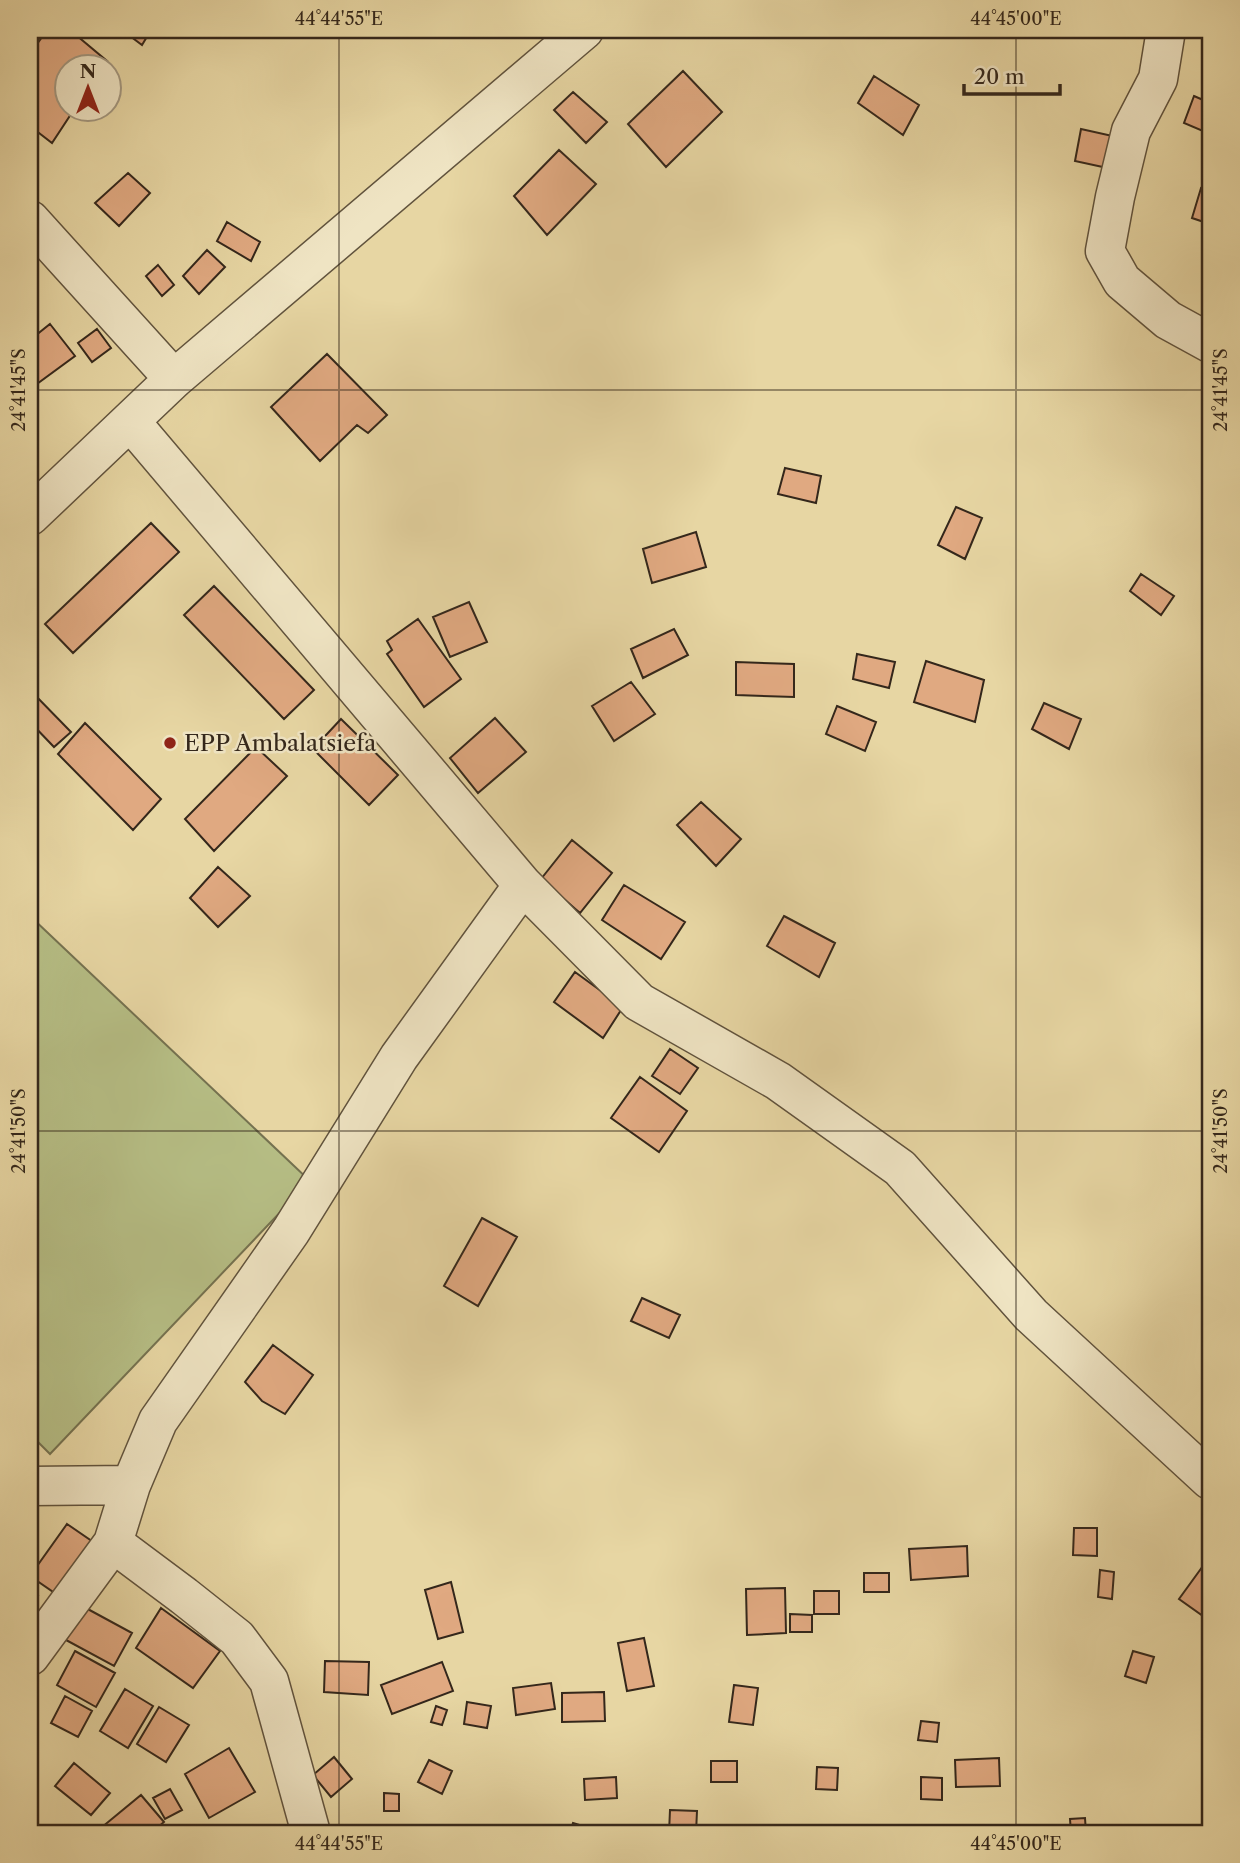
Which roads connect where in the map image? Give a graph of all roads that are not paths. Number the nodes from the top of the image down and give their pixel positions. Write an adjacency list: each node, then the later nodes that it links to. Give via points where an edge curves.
1 (584, 30): 5 (street)
2 (1166, 30): 4 (street, via 1158,79 1131,131 1105,251 1122,281 1168,320)
3 (30, 220): 5 (street)
4 (1210, 343)
5 (174, 379): 6 (street)
6 (130, 421): 7 (street); 8 (street)
7 (30, 516)
8 (523, 885): 9 (street, via 639,1002 778,1081 900,1168 1031,1315); 10 (street, via 399,1057 292,1231 158,1420)
9 (1210, 1480)
10 (131, 1485): 11 (street); 12 (street)
11 (30, 1486)
12 (113, 1543): 13 (street); 14 (street, via 237,1638 269,1682)
13 (30, 1656)
14 (311, 1833)

